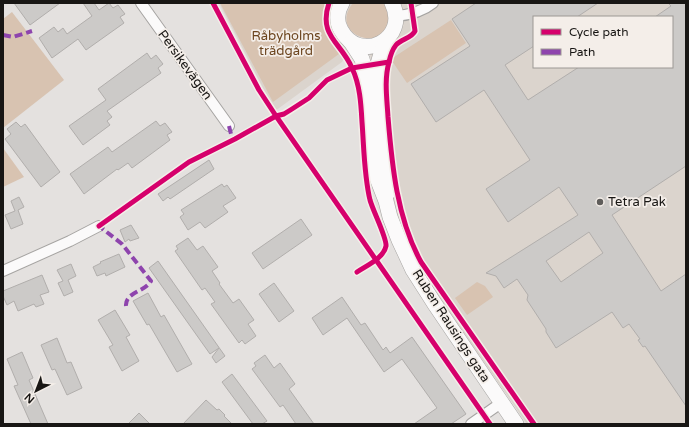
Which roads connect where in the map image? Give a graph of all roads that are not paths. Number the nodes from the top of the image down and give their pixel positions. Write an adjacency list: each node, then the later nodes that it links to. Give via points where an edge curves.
1 (141, 3): 7 (street, Persikevägen)
2 (342, 3): 6 (main road, Ruben Rausings gata, via 339,8 339,27 344,36)
3 (433, 3): 4 (street, via 413,14)
4 (394, 10): 5 (main road, Ruben Rausings gata, via 394,29)
5 (386, 40): 6 (main road, via 366,47); 8 (main road, Ruben Rausings gata, via 378,64 378,81 387,177)
6 (352, 42): 8 (main road, Ruben Rausings gata, via 362,59 377,178)
7 (229, 126)
8 (386, 201): 11 (main road, Ruben Rausings gata, via 399,240 413,270)
9 (99, 226): 10 (street)
10 (3, 271)
11 (501, 403): 12 (street); 13 (main road, Ruben Rausings gata)
12 (471, 424)
13 (516, 424)

